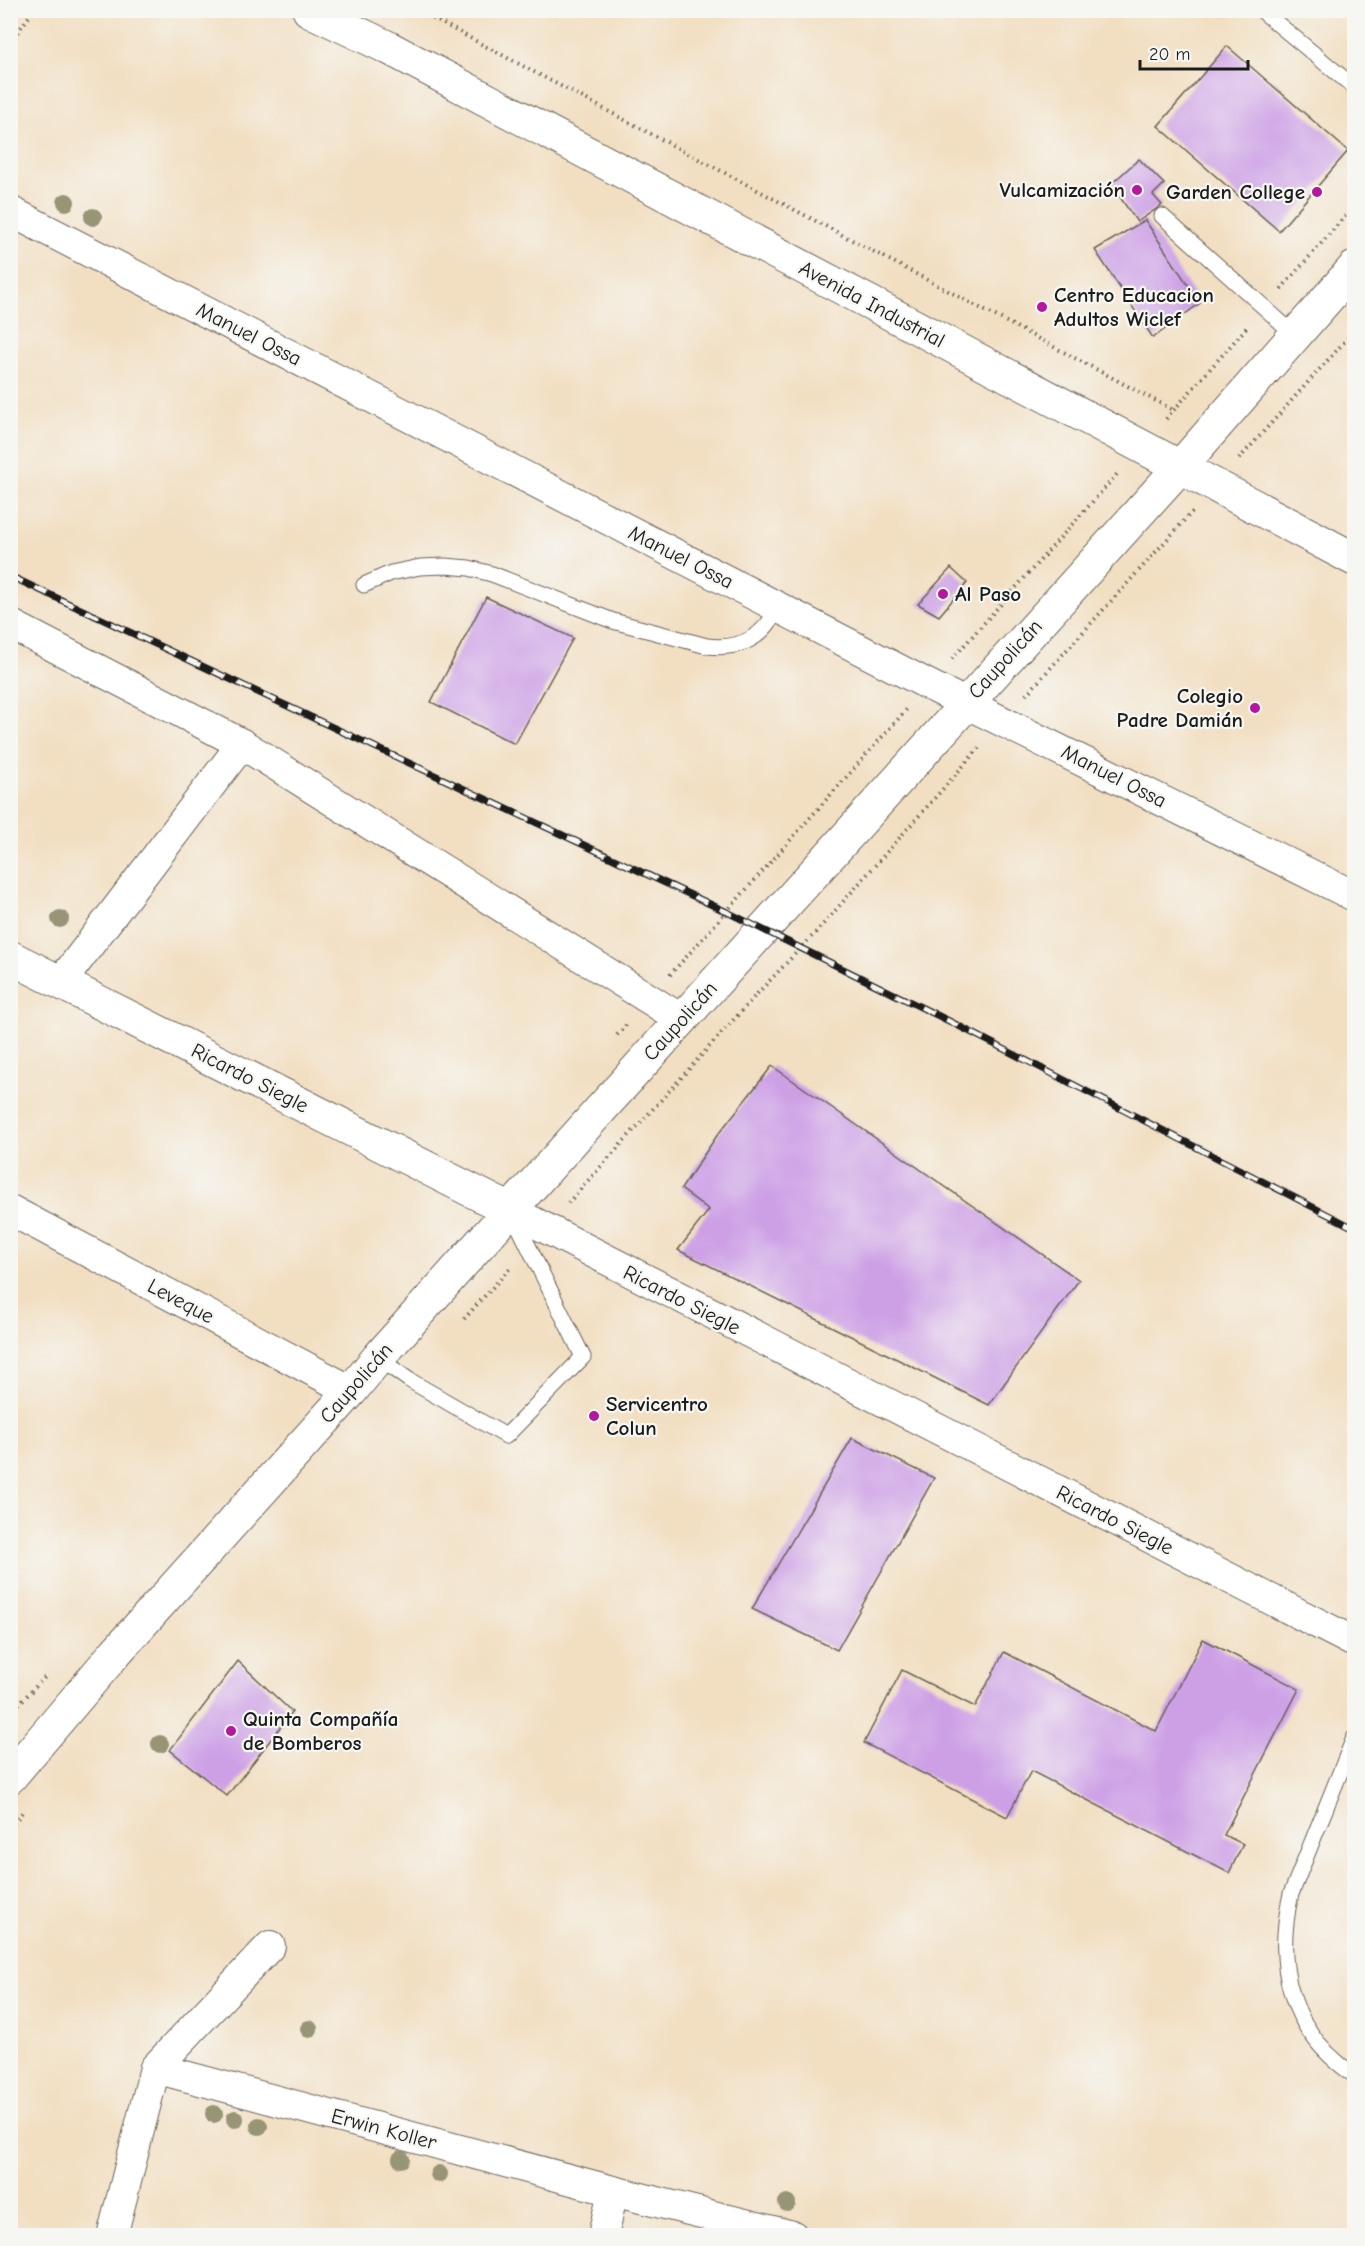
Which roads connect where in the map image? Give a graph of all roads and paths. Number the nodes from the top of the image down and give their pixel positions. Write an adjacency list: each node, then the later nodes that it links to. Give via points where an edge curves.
1 (34, 10): 6 (path)
2 (309, 10): 7 (main road, Avenida Industrial)
3 (358, 10): 7 (main road)
4 (417, 10): 16 (path)
5 (1261, 10): 8 (lane)
6 (10, 42)
7 (389, 48): 18 (main road, Avenida Industrial)
8 (1354, 87)
9 (1354, 206): 13 (path)
10 (10, 211): 23 (street, Manuel Ossa)
11 (1161, 216): 13 (lane)
12 (1354, 268): 15 (main road, Caupolicán)
13 (1264, 308): 15 (lane); 16 (path)
14 (1354, 331): 20 (path)
15 (1295, 335): 19 (main road, Caupolicán)
16 (1173, 410): 17 (path); 18 (path)
17 (1183, 416)
18 (1142, 447): 19 (main road, Avenida Industrial); 25 (path)
19 (1180, 467): 20 (main road, Avenida Industrial); 26 (main road, Caupolicán)
20 (1216, 485): 21 (main road, Avenida Industrial); 27 (path)
21 (1354, 559)
22 (364, 585): 23 (lane, via 391,573 420,567 469,568 613,621 722,648 752,640 768,626)
23 (778, 607): 25 (street, Manuel Ossa)
24 (10, 624): 28 (street)
25 (929, 685): 26 (street, Manuel Ossa); 32 (path)
26 (965, 703): 27 (street, Manuel Ossa); 33 (main road, Caupolicán)
27 (1003, 721): 29 (street, Manuel Ossa); 37 (path)
28 (242, 744): 31 (street); 32 (street)
29 (1354, 896)
30 (10, 957): 31 (main road, Ricardo Siegle)
31 (61, 982): 36 (main road, Ricardo Siegle)
32 (649, 999): 33 (street); 34 (path)
33 (681, 1019): 36 (main road, Caupolicán)
34 (610, 1042)
35 (10, 1210): 40 (street, Leveque)
36 (510, 1210): 37 (street, Ricardo Siegle); 39 (main road, Caupolicán)
37 (537, 1238): 38 (path); 39 (lane, via 583,1357 506,1436); 41 (street, Ricardo Siegle)
38 (457, 1326)
39 (378, 1358): 40 (main road, Caupolicán)
40 (351, 1391): 45 (main road, Caupolicán, via 116,1652)
41 (1354, 1642)
42 (49, 1673): 43 (path)
43 (10, 1713)
44 (1354, 1738): 48 (lane, via 1291,1894 1283,1949 1286,1976 1305,2024 1327,2051)
45 (10, 1777)
46 (270, 1946): 47 (street)
47 (155, 2068): 49 (street, Erwin Koller); 50 (street)
48 (1354, 2074)
49 (613, 2191): 51 (street); 52 (street, Erwin Koller)
50 (112, 2235)
51 (603, 2235)
52 (793, 2235)

